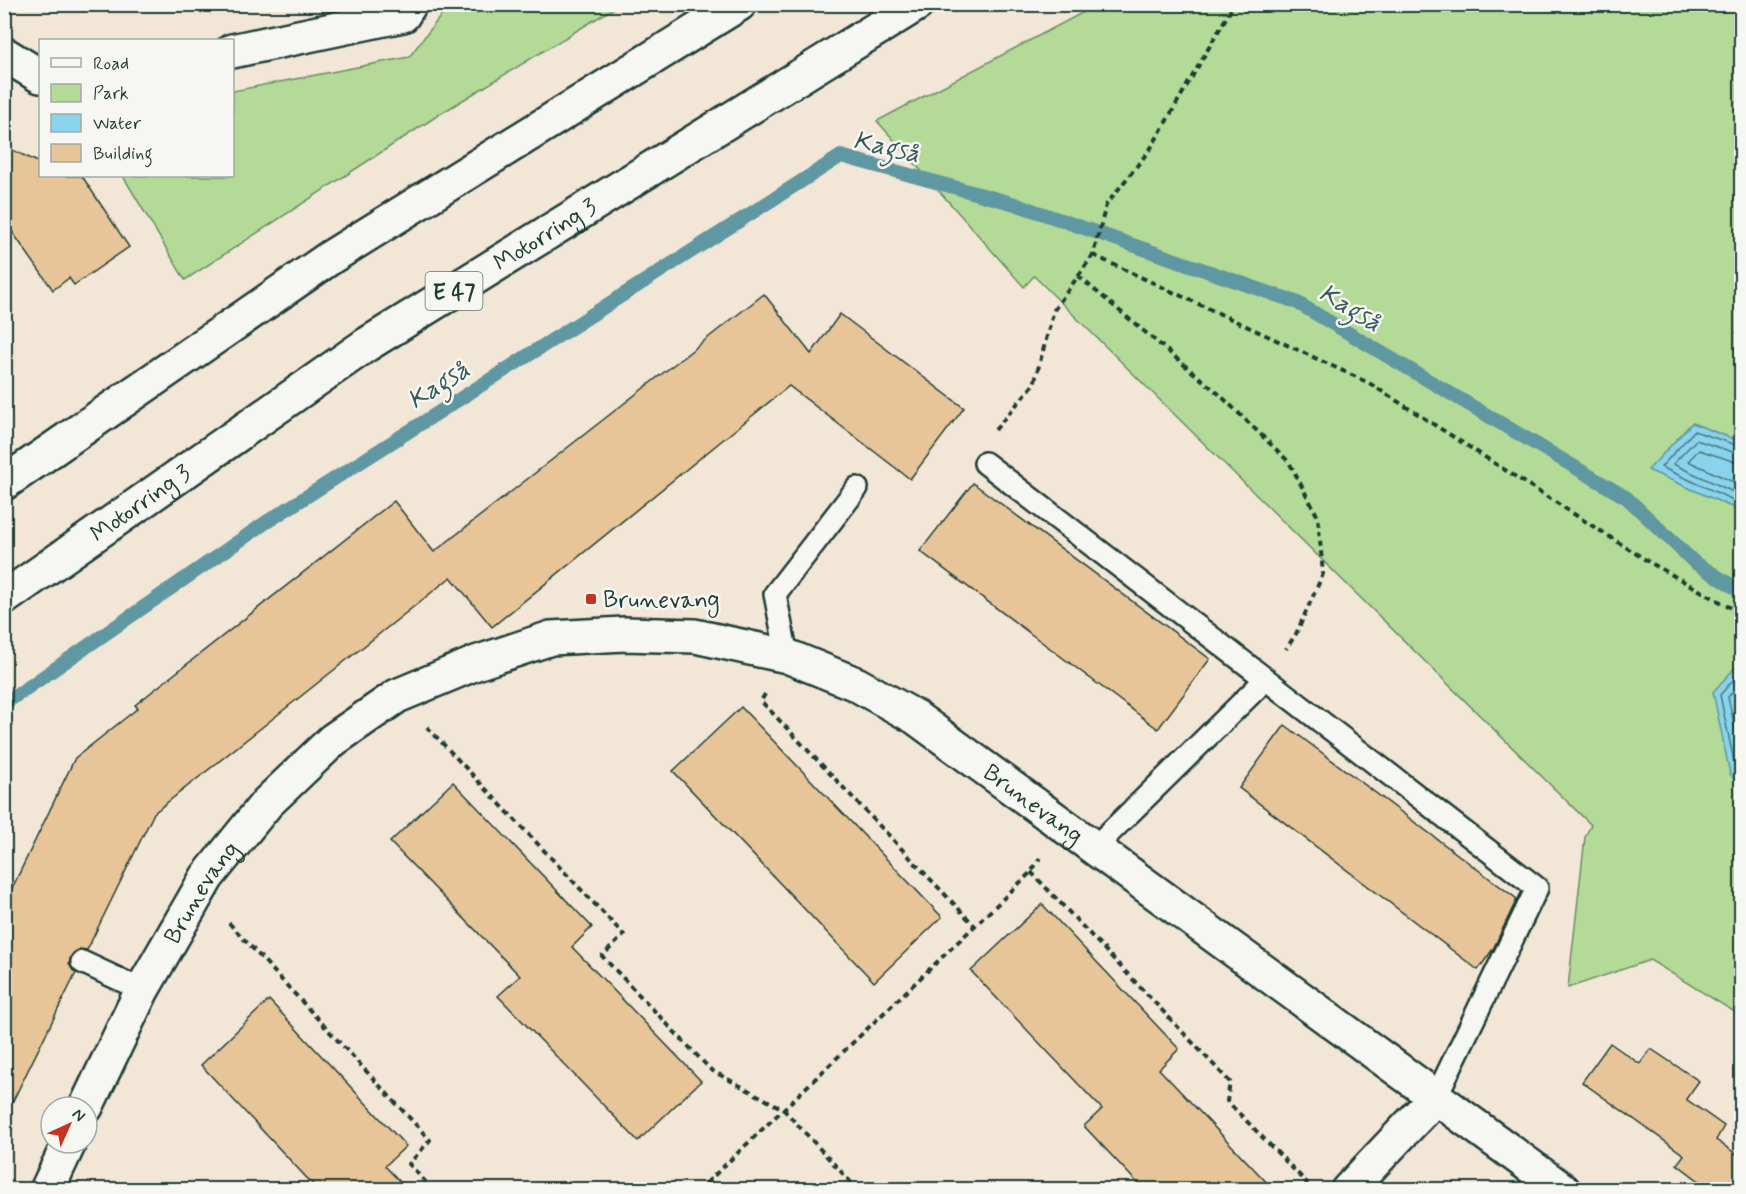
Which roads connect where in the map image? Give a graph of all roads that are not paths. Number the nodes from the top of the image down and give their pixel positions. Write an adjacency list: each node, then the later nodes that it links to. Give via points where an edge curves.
1 (410, 4): 4 (main road, via 403,15)
2 (739, 4): 8 (main road, via 331,257)
3 (917, 4): 10 (main road, Motorring 3 / E 47, via 366,345)
4 (234, 51)
5 (4, 54): 6 (main road)
6 (39, 75)
7 (985, 463): 12 (lane)
8 (4, 483)
9 (857, 488): 11 (lane, via 775,594)
10 (4, 598)
11 (787, 656): 13 (main road, Brunevang, via 856,684 915,717); 15 (main road, Brunevang, via 695,636 551,638 476,663 397,696 333,740 267,803 207,877)
12 (1266, 679): 13 (lane); 17 (lane, via 1538,888)
13 (1094, 848): 17 (main road, Brunevang)
14 (82, 962): 15 (lane)
15 (142, 990): 16 (main road, Brunevang)
16 (92, 1095)
17 (1436, 1097): 20 (main road); 21 (main road, Brunevang)
18 (63, 1155): 19 (main road)
19 (47, 1190)
20 (1348, 1190)
21 (1563, 1190)

